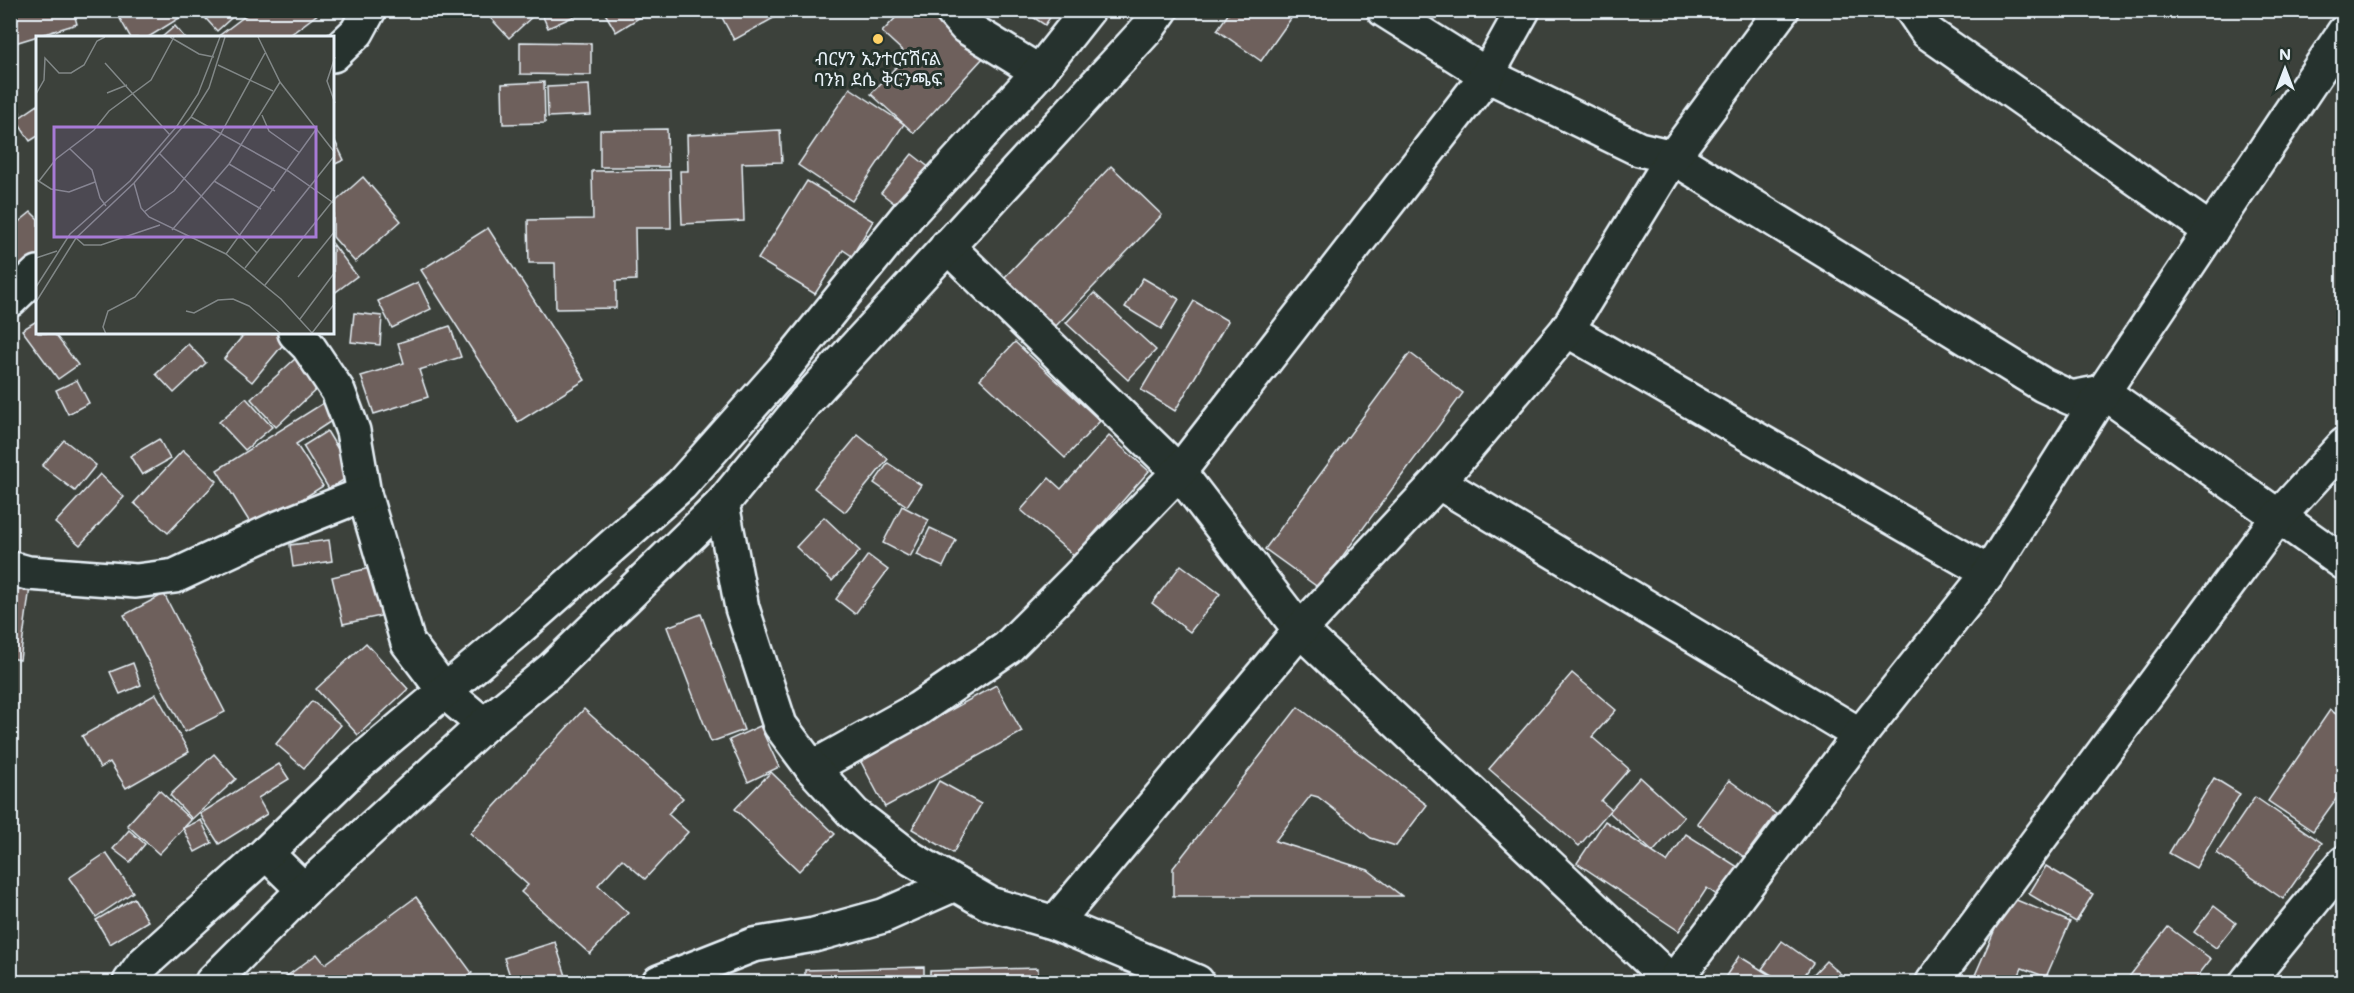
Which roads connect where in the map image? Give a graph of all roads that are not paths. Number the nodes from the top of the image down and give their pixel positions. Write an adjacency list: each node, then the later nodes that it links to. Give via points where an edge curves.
1 (369, 10): 10 (street, via 357,32)
2 (951, 10): 11 (street, via 966,27)
3 (1088, 10): 11 (street)
4 (1161, 10): 15 (street)
5 (1384, 10): 12 (street)
6 (1523, 10): 12 (street)
7 (1782, 10): 13 (street)
8 (1912, 10): 14 (street, via 1927,32)
9 (2343, 32): 14 (street)
10 (334, 54)
11 (1039, 72): 31 (street, via 908,215 782,371 681,485)
12 (1487, 75): 13 (street, via 1639,149); 22 (street)
13 (1673, 157): 18 (street); 20 (street, via 2043,385 2071,398)
14 (2211, 231): 20 (street)
15 (947, 246): 22 (street); 25 (street, via 805,402)
16 (36, 275): 17 (street)
17 (10, 300)
18 (1567, 330): 23 (street); 29 (street)
19 (296, 334): 24 (street, via 338,391 353,431)
20 (2103, 392): 26 (street); 29 (street)
21 (2343, 445): 26 (street)
22 (1179, 472): 30 (street); 34 (street, via 1007,648 918,709)
23 (1438, 482): 30 (street); 33 (street)
24 (364, 494): 28 (street, via 276,529 176,576 136,581 28,573); 31 (street, via 408,643)
25 (722, 504): 32 (street, via 552,669); 34 (street, via 742,608 780,725)
26 (2279, 516): 27 (street); 45 (street)
27 (2343, 563)
28 (10, 568)
29 (1989, 573): 33 (street)
30 (1300, 630): 39 (street); 44 (street)
31 (445, 692): 32 (street); 35 (street, via 359,763)
32 (484, 725): 38 (street)
33 (1860, 735): 44 (street)
34 (812, 768): 37 (street, via 854,814 912,859)
35 (266, 853): 38 (street); 41 (street, via 143,964)
36 (2343, 863): 46 (street)
37 (955, 884): 39 (street, via 990,904); 43 (street, via 883,916 814,935 753,945)
38 (304, 890): 42 (street)
39 (1055, 923): 40 (street)
40 (1189, 981)
41 (130, 982)
42 (212, 982)
43 (659, 982)
44 (1673, 982)
45 (1934, 982)
46 (2247, 982)

